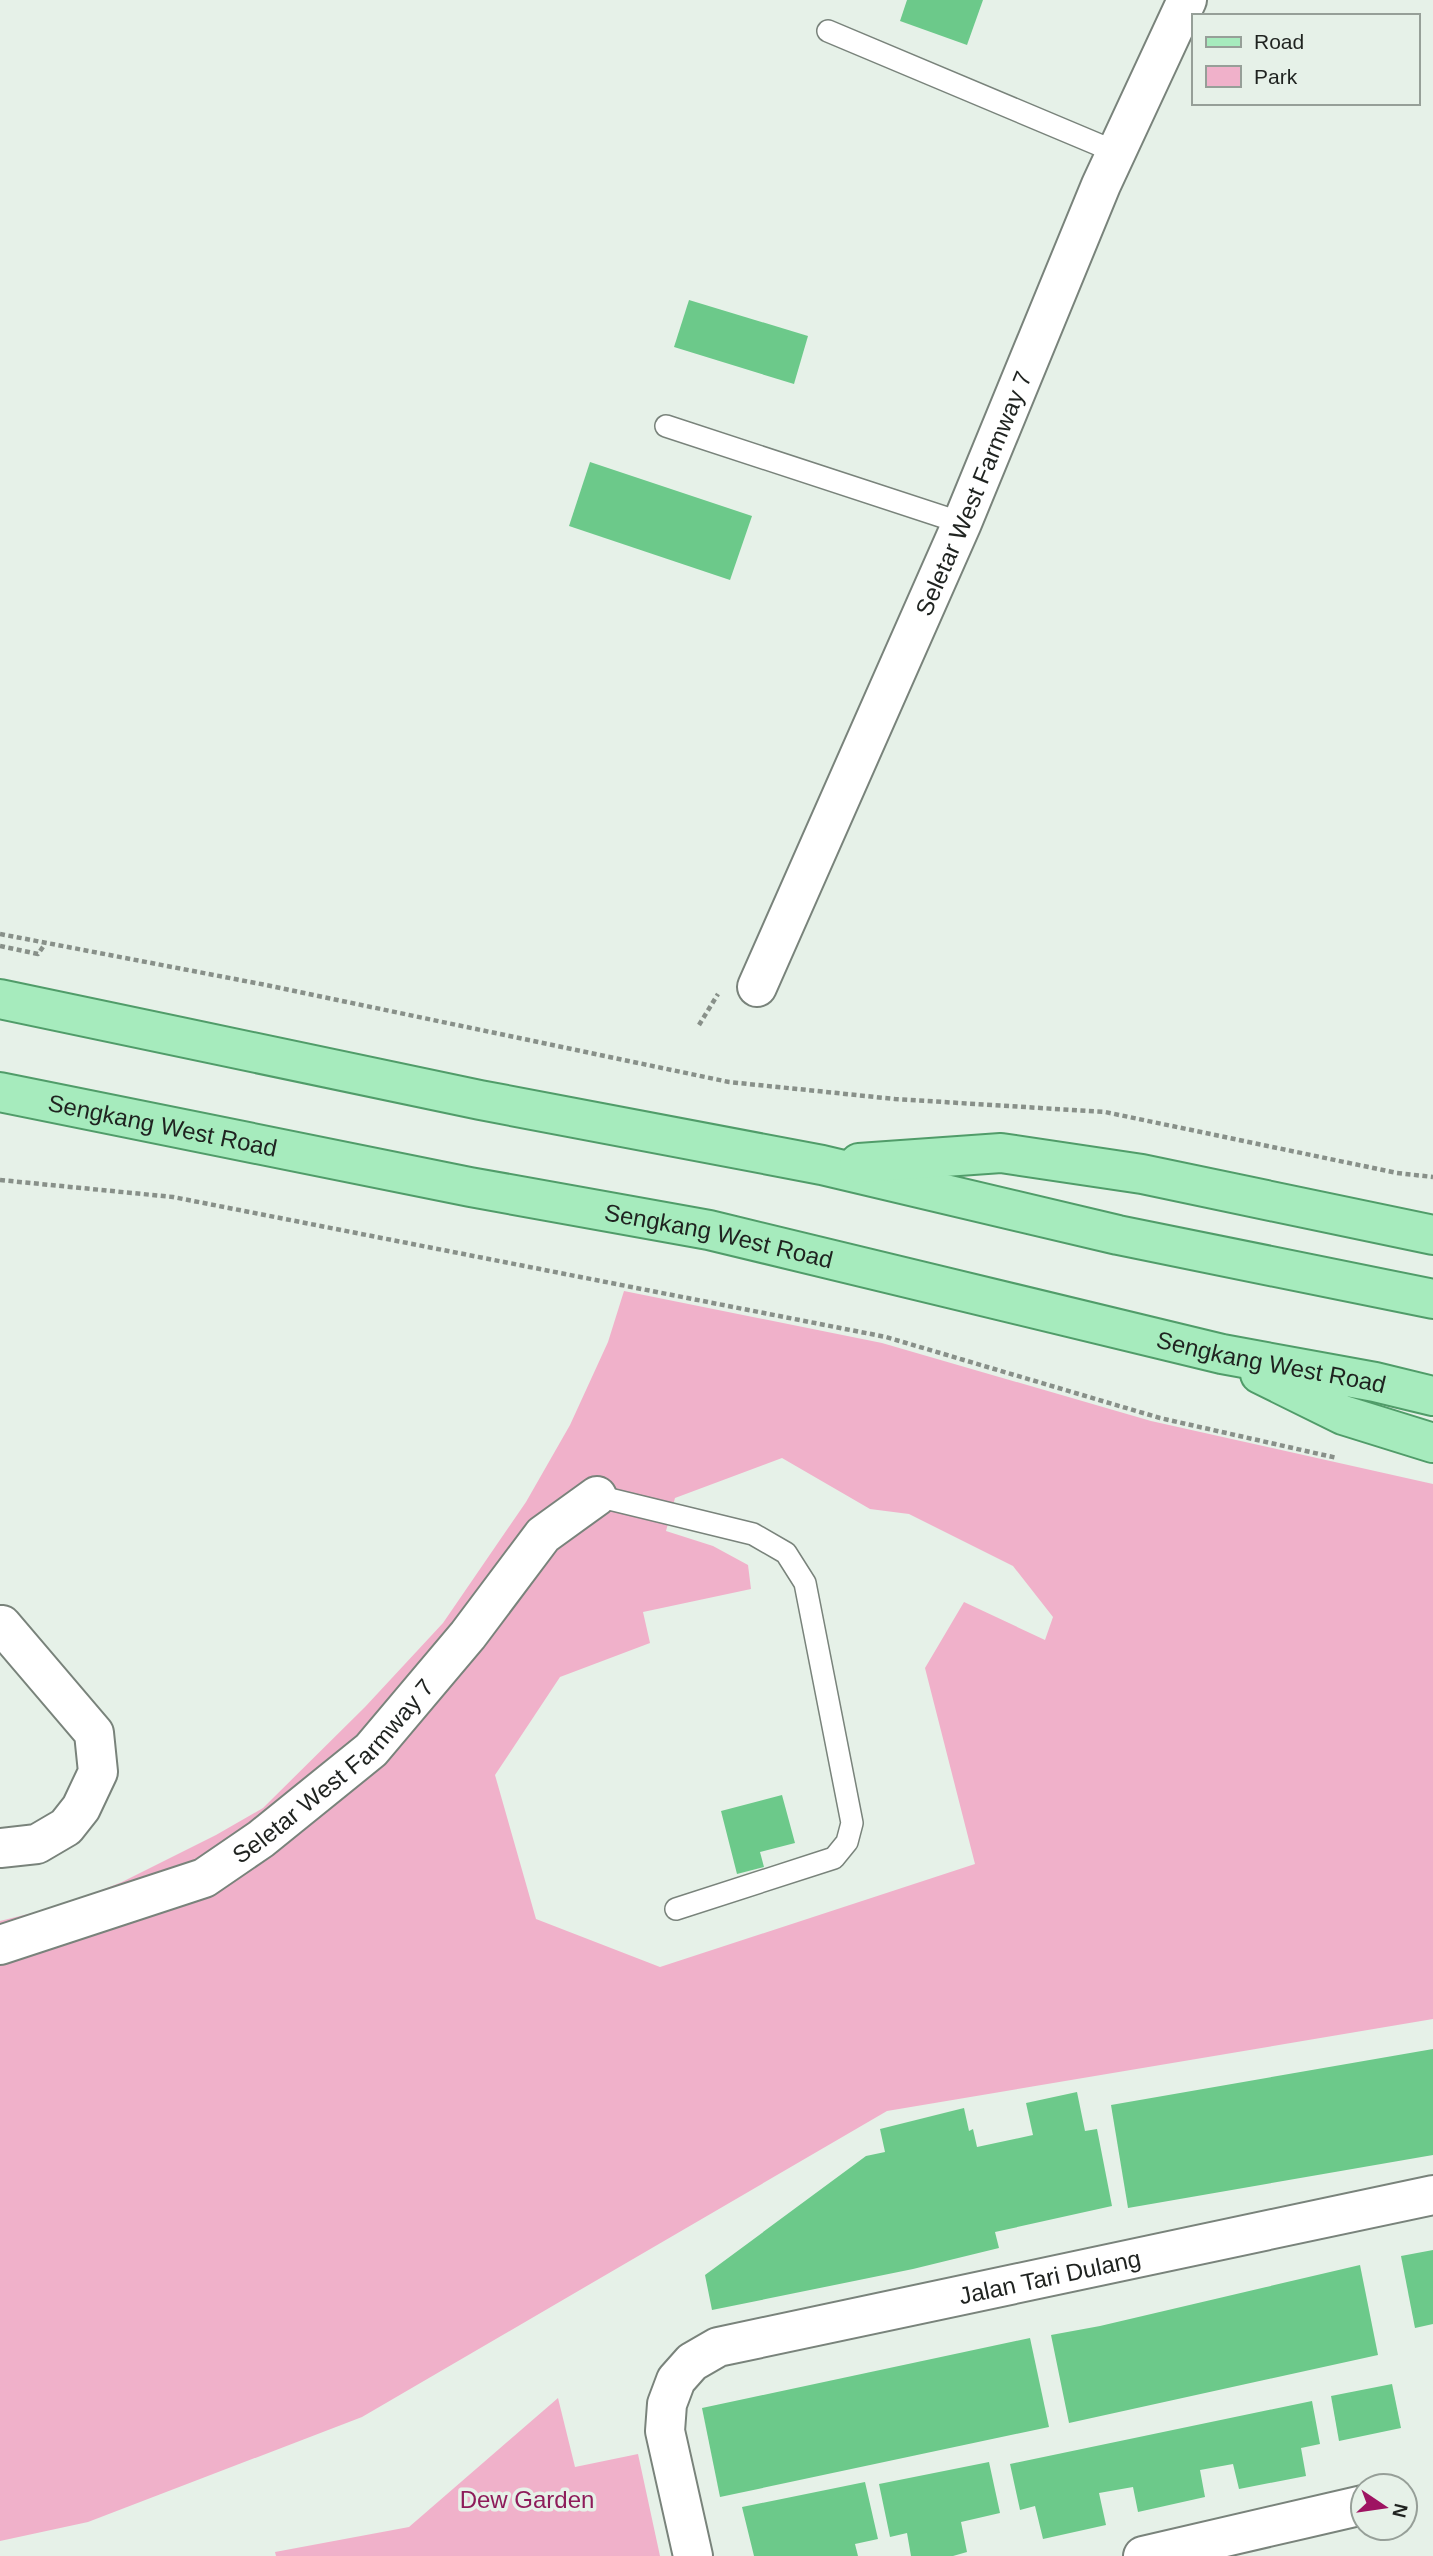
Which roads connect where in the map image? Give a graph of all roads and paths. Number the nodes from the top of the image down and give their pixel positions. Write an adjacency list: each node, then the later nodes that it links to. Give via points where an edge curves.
1 (1186, 0): 3 (street, Seletar West Farmway 7)
2 (828, 31): 3 (lane)
3 (1116, 152): 5 (street, Seletar West Farmway 7)
4 (666, 426): 5 (lane)
5 (962, 523): 9 (street, Seletar West Farmway 7)
6 (0, 934): 7 (path)
7 (45, 944): 8 (path, via 38,954); 13 (path, via 266,985 729,1082 895,1099 1105,1112)
8 (0, 946)
9 (757, 987)
10 (0, 999): 12 (main road, via 480,1101)
11 (0, 1092): 17 (main road, Sengkang West Road, via 709,1230)
12 (822, 1165): 15 (main road, via 1001,1153 1142,1174); 16 (main road, via 1118,1235)
13 (1433, 1177)
14 (0, 1180): 20 (path, via 173,1197 886,1337 1160,1418)
15 (1433, 1235)
16 (1433, 1298)
17 (1222, 1354): 18 (main road, Sengkang West Road); 19 (main road, via 1343,1415)
18 (1433, 1396)
19 (1433, 1443)
20 (1346, 1460)
21 (597, 1496): 24 (lane, via 753,1534 786,1553 805,1583 852,1823 847,1842 835,1858); 25 (street, Seletar West Farmway 7, via 543,1535 468,1635 371,1750 261,1839 204,1878)
22 (2, 1625): 23 (street, via 94,1733 98,1772 66,1827 37,1844)
23 (0, 1848)
24 (676, 1909)
25 (0, 1945)
26 (1433, 2195): 28 (street, Jalan Tari Dulang, via 718,2347 692,2362 676,2380 667,2404 665,2431)
27 (1349, 2508): 29 (street)
28 (693, 2556)
29 (1143, 2556)

